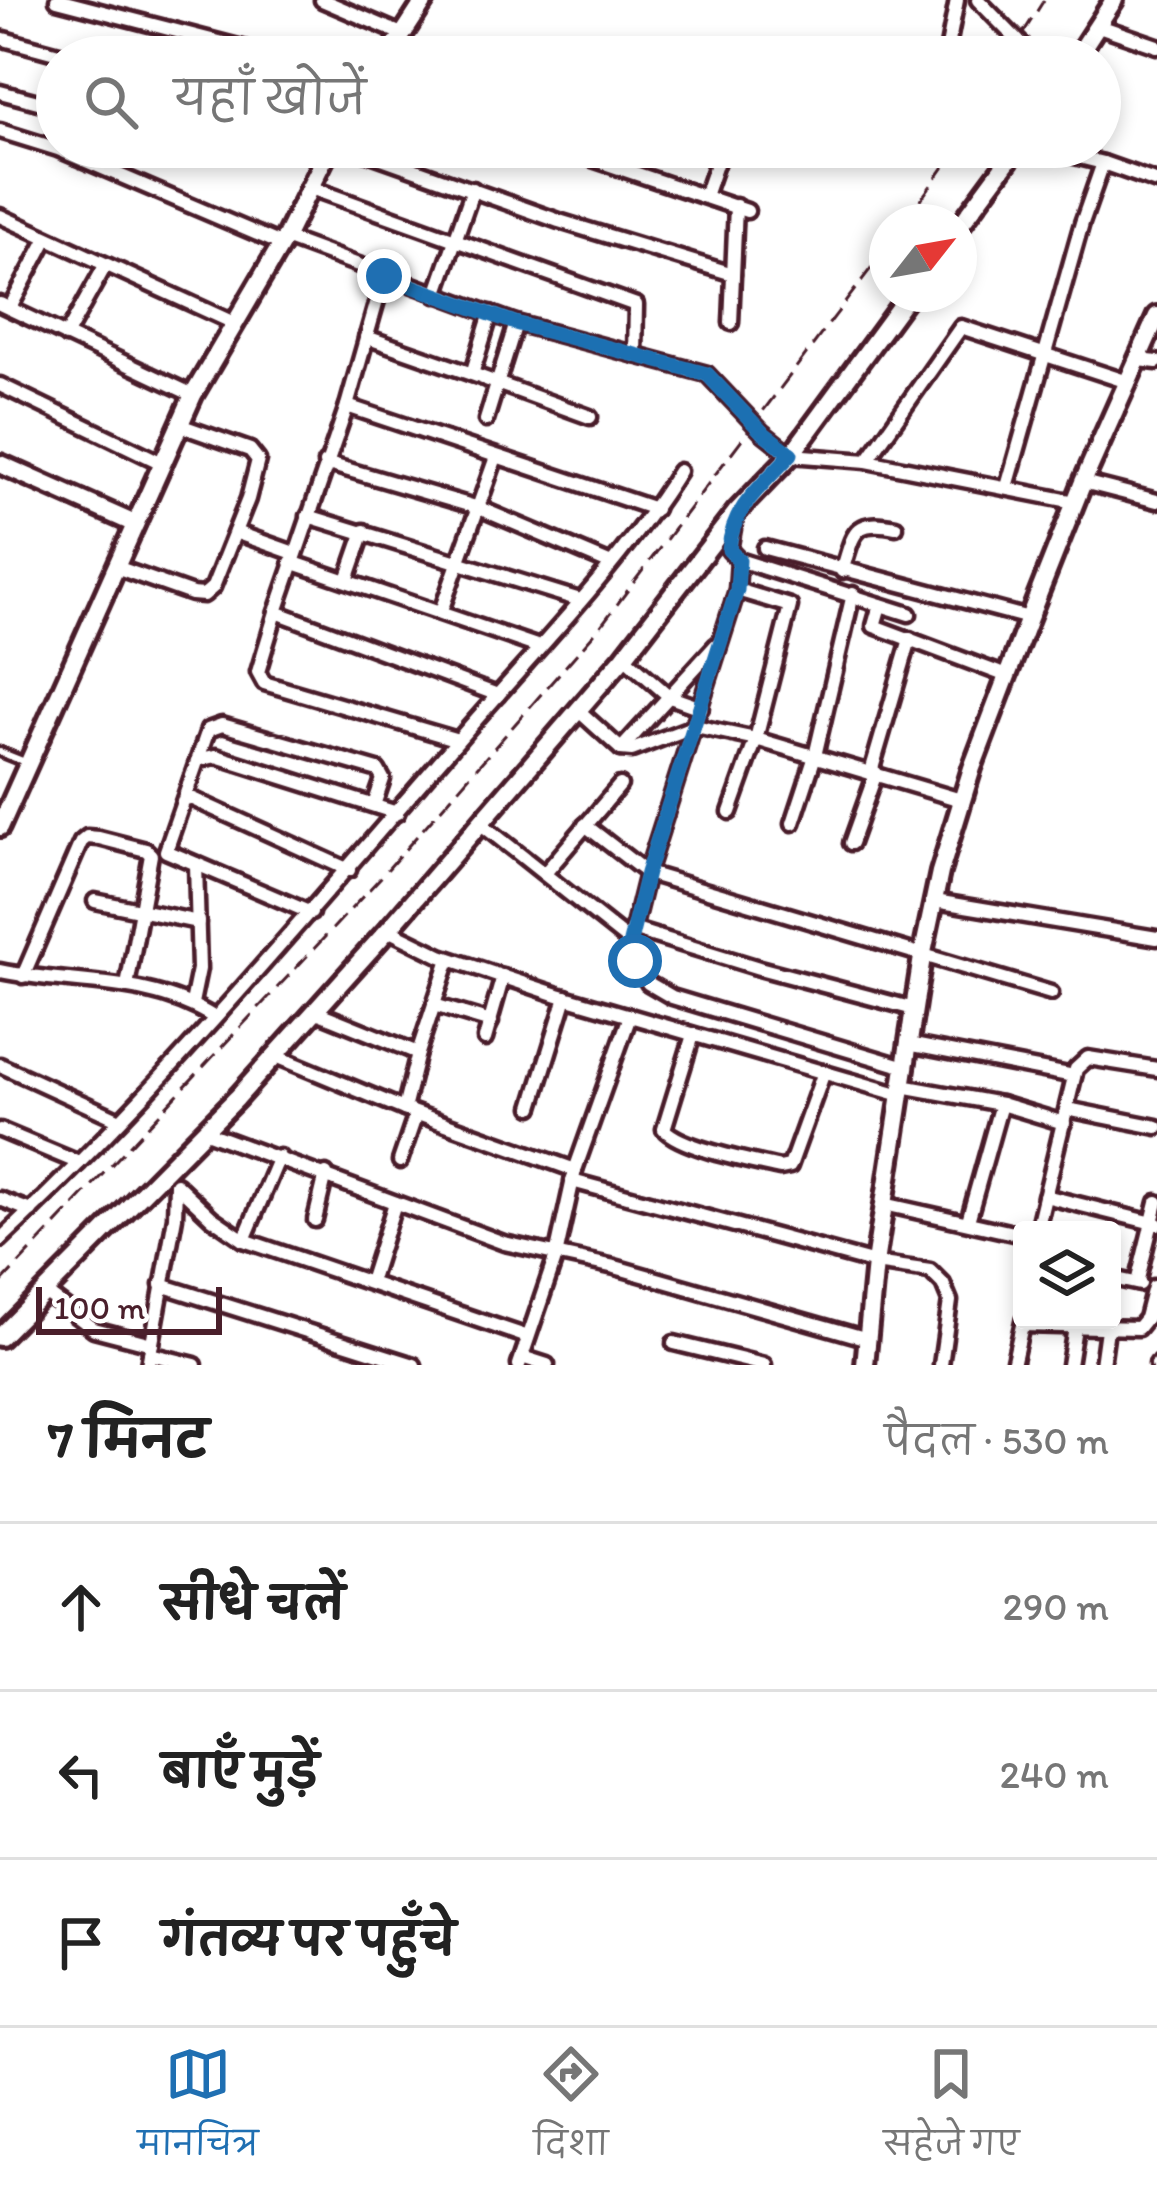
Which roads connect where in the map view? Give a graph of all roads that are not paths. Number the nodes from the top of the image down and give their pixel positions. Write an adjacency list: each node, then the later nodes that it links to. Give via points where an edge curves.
1 (57, 0): 11 (street)
2 (322, 0): 10 (street)
3 (425, 0): 10 (street)
4 (957, 0): 12 (street)
5 (978, 0): 8 (street)
6 (1001, 0): 8 (street)
7 (1114, 0): 9 (street)
8 (991, 12): 13 (street)
9 (1099, 26): 14 (street); 16 (street)
10 (404, 35)
11 (196, 36)
12 (950, 36)
13 (1014, 36)
14 (1092, 36)
15 (0, 38): 17 (street)
16 (1157, 46)
17 (36, 48)
18 (0, 92): 19 (street)
19 (36, 101)
20 (0, 131): 21 (street)
21 (36, 142)
22 (104, 168): 38 (street)
23 (318, 168): 31 (street)
24 (412, 168): 32 (street)
25 (620, 168): 33 (street)
26 (715, 168): 33 (street)
27 (1002, 168): 34 (street)
28 (1101, 168): 53 (street)
29 (1117, 168): 30 (street)
30 (1157, 182)
31 (308, 187): 36 (street); 38 (street)
32 (473, 189): 36 (street); 40 (street)
33 (705, 196): 40 (street, via 741,209)
34 (975, 204)
35 (0, 216): 37 (street)
36 (454, 237): 42 (street); 52 (street, via 636,305)
37 (47, 238): 39 (street); 43 (street)
38 (283, 241): 41 (street); 47 (street)
39 (105, 266): 47 (street); 50 (street)
40 (733, 274): 49 (street)
41 (384, 276): 42 (street); 51 (street)
42 (436, 295): 45 (street)
43 (5, 306): 50 (street)
44 (897, 312): 64 (street)
45 (491, 313): 48 (street); 55 (street)
46 (1157, 318): 54 (street)
47 (234, 323): 59 (street)
48 (515, 323): 52 (street); 57 (street)
49 (731, 323)
50 (66, 336): 59 (street)
51 (366, 337): 55 (street); 60 (street)
52 (635, 355): 64 (street, via 707,374)
53 (1044, 355): 56 (street); 66 (street, via 961,327); 72 (street)
54 (1148, 361): 56 (street)
55 (472, 374): 57 (street)
56 (1128, 382): 71 (street)
57 (497, 384): 61 (street); 62 (street)
58 (0, 386): 67 (street)
59 (193, 395): 63 (street)
60 (347, 406): 65 (street); 69 (street)
61 (590, 417)
62 (486, 420)
63 (179, 425): 67 (street); 82 (street, via 255,454)
64 (791, 454): 66 (street); 77 (street)
65 (496, 457): 75 (street); 76 (street)
66 (867, 461): 72 (street)
67 (162, 463): 79 (street)
68 (0, 464): 79 (street)
69 (325, 464): 75 (street); 78 (street)
70 (679, 472): 76 (street)
71 (1082, 482): 73 (street); 74 (street)
72 (1007, 487): 74 (street)
73 (1157, 501)
74 (1075, 502): 98 (street)
75 (479, 508): 86 (street); 87 (street)
76 (655, 509): 87 (street)
77 (737, 512): 85 (street, via 729,550); 102 (street)
78 (308, 516): 81 (street); 84 (street)
79 (135, 524): 88 (street)
80 (896, 527): 89 (street, via 860,526)
81 (364, 531): 86 (street); 90 (street)
82 (235, 532): 84 (street); 88 (street, via 205,595)
83 (764, 548): 89 (street)
84 (292, 558): 90 (street); 96 (street)
85 (739, 560): 91 (street); 92 (street)
86 (459, 563): 93 (street); 95 (street)
87 (609, 563): 93 (street)
88 (116, 567): 115 (street)
89 (842, 571): 98 (street)
90 (346, 580): 95 (street)
91 (737, 590): 100 (street); 109 (street, via 790,606)
92 (853, 594): 94 (street); 113 (street)
93 (580, 600): 101 (street)
94 (880, 604): 97 (street); 99 (street, via 874,626)
95 (441, 611): 101 (street)
96 (276, 612): 104 (street); 110 (street, via 258,672 264,683)
97 (909, 614)
98 (1029, 618): 103 (street)
99 (910, 639): 103 (street); 116 (street)
100 (721, 640): 105 (street); 106 (street)
101 (538, 647): 104 (street)
102 (624, 657): 105 (street); 107 (street)
103 (1007, 676): 119 (street)
104 (498, 695): 110 (street)
105 (670, 697): 106 (street); 111 (street)
106 (701, 708): 108 (street)
107 (579, 711): 111 (street); 123 (street)
108 (695, 726): 109 (street); 111 (street); 131 (street)
109 (756, 739): 113 (street); 121 (street)
110 (458, 740): 122 (street)
111 (621, 748)
112 (0, 752): 115 (lane)
113 (814, 756): 116 (street); 124 (street)
114 (201, 759): 118 (street); 120 (street, via 215,756); 120 (street, via 208,730 222,724 378,770)
115 (28, 763): 126 (street)
116 (874, 773): 119 (street); 127 (street)
117 (620, 784): 125 (street)
118 (186, 796): 128 (street, via 165,848); 129 (street)
119 (961, 800): 133 (street)
120 (374, 805): 122 (street)
121 (730, 812)
122 (397, 813): 129 (street)
123 (480, 823): 130 (street); 137 (street)
124 (793, 823)
125 (585, 825): 130 (street); 131 (street)
126 (0, 827)
127 (851, 843)
128 (196, 864): 135 (street); 136 (street)
129 (349, 870): 135 (street)
130 (546, 872): 138 (street)
131 (647, 873): 138 (street); 140 (street)
132 (95, 901): 134 (street)
133 (934, 901): 139 (street); 140 (street)
134 (142, 911): 136 (street); 143 (street, via 152,855 84,838); 145 (street)
135 (311, 913): 153 (street)
136 (198, 922): 148 (street)
137 (388, 930): 141 (street); 151 (street)
138 (631, 935): 150 (street); 164 (street, via 648,983 672,997)
139 (1157, 938)
140 (922, 957): 146 (street); 150 (street)
141 (449, 959): 144 (street); 149 (street)
142 (0, 971): 143 (street)
143 (23, 976): 145 (street)
144 (503, 976): 147 (street); 154 (street)
145 (127, 986): 148 (street)
146 (1051, 993)
147 (566, 997): 152 (street); 166 (street)
148 (191, 1003): 153 (street)
149 (434, 1005): 154 (street); 158 (street)
150 (914, 1009): 157 (street)
151 (314, 1011): 158 (street); 159 (street)
152 (629, 1016): 155 (street); 178 (street)
153 (214, 1018): 169 (street)
154 (491, 1022): 156 (street)
155 (693, 1034): 162 (street); 162 (street, via 664,1129 693,1144 790,1166)
156 (485, 1040)
157 (908, 1044): 163 (street); 164 (street)
158 (418, 1052): 167 (street)
159 (276, 1056): 167 (street); 172 (street)
160 (0, 1065): 169 (street)
161 (1157, 1070): 163 (street, via 1088,1058)
162 (824, 1072): 164 (street)
163 (1074, 1076): 168 (street)
164 (902, 1083): 165 (street); 183 (street)
165 (1001, 1104): 168 (street); 187 (street)
166 (532, 1107)
167 (410, 1112): 174 (street); 178 (street)
168 (1066, 1116): 170 (street); 179 (street)
169 (120, 1120): 175 (street)
170 (1157, 1127)
171 (0, 1130): 175 (street)
172 (203, 1131): 173 (street); 177 (street)
173 (279, 1157): 176 (street); 193 (street)
174 (400, 1161)
175 (79, 1163): 185 (street)
176 (326, 1174): 182 (street); 186 (street)
177 (173, 1176): 193 (street); 199 (street, via 177,1200); 201 (street)
178 (573, 1176): 194 (street); 195 (street)
179 (1045, 1196): 184 (street); 188 (street)
180 (0, 1198): 185 (street)
181 (1157, 1202): 190 (street)
182 (395, 1203): 194 (street); 197 (street)
183 (884, 1204): 187 (street); 195 (street)
184 (1101, 1210): 189 (street); 190 (street)
185 (31, 1211): 192 (street)
186 (315, 1220)
187 (968, 1221): 191 (street)
188 (1039, 1221)
189 (1099, 1221)
190 (1154, 1223): 198 (street)
191 (1013, 1232)
192 (0, 1240)
193 (244, 1240): 197 (street)
194 (556, 1256): 207 (street); 208 (street)
195 (874, 1263): 208 (street); 217 (street, via 930,1271 943,1284 950,1301)
196 (1121, 1280): 198 (street)
197 (370, 1282): 207 (street)
198 (1137, 1283): 200 (street)
199 (161, 1285): 210 (street); 213 (street)
200 (1155, 1287): 205 (street, via 1138,1328)
201 (46, 1293): 206 (street); 210 (street, via 94,1329)
202 (1021, 1329): 218 (street)
203 (1075, 1329): 219 (street)
204 (1107, 1329): 220 (street)
205 (1121, 1329)
206 (0, 1337)
207 (528, 1337): 211 (street)
208 (868, 1339): 216 (street)
209 (674, 1342): 215 (street)
210 (150, 1354): 212 (street)
211 (521, 1361): 214 (street)
212 (195, 1365)
213 (414, 1365)
214 (547, 1365)
215 (764, 1365)
216 (865, 1365)
217 (941, 1365)
218 (1013, 1365)
219 (1069, 1365)
220 (1102, 1365)

